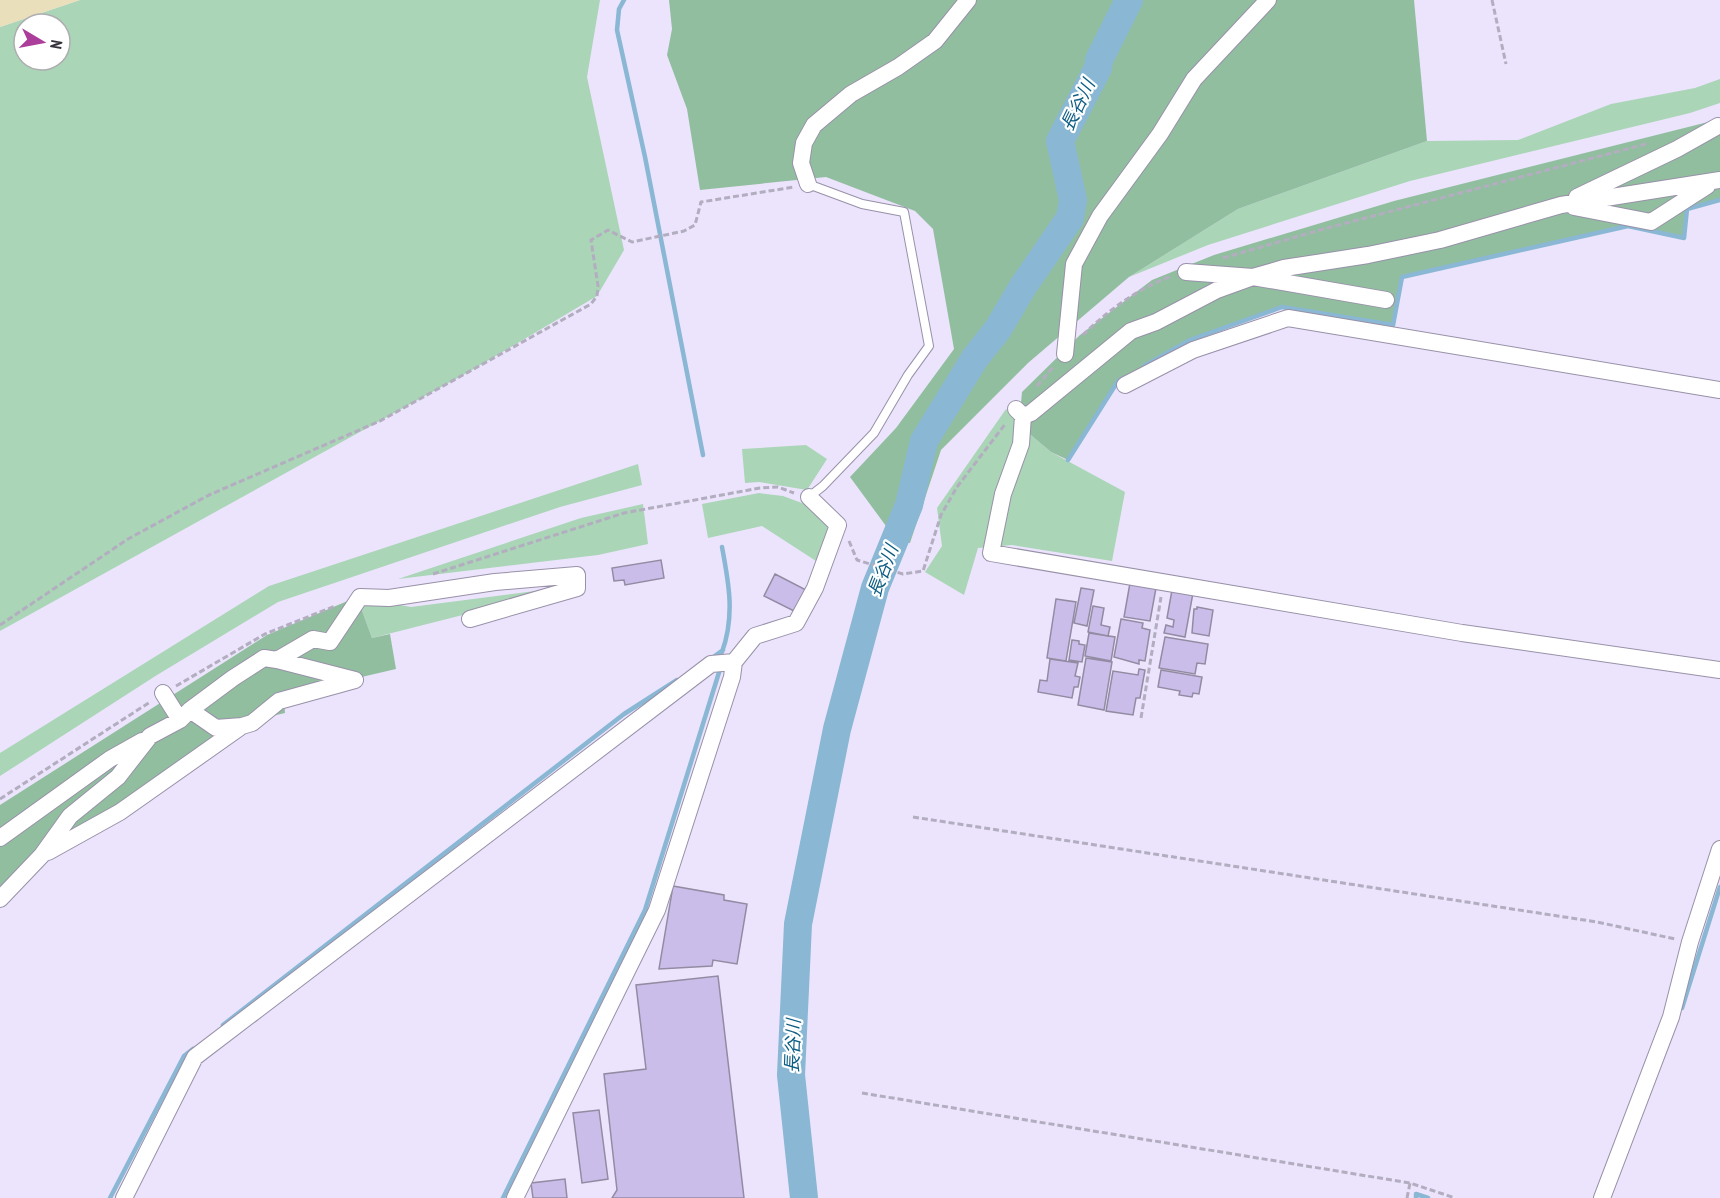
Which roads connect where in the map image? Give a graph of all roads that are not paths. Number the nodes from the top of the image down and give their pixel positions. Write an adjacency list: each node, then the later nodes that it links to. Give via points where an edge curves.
1 (968, 0): 5 (street, via 935,41 851,94 814,125 804,143 801,163)
2 (1268, 0): 10 (street, via 1194,79 1160,134 1100,216 1074,264)
3 (1718, 126): 6 (street)
4 (1717, 181): 6 (street); 6 (street, via 1651,222)
5 (808, 184): 13 (lane, via 862,204 904,212 929,346 874,433)
6 (1561, 205): 8 (street, via 1440,240)
7 (1186, 272): 8 (street)
8 (1253, 277): 9 (street); 17 (street, via 1131,331 1030,413 1019,413 1021,444 1003,494 991,553 1462,633)
9 (1386, 300)
10 (1065, 354)
11 (1125, 385): 12 (street, via 1193,350 1288,318)
12 (1720, 390)
13 (809, 497): 16 (street, via 838,525 815,588 796,623 755,636)
14 (470, 619): 15 (street, via 577,588 577,575 388,598 360,597 330,642 313,639)
15 (277, 660): 19 (street, via 264,658); 20 (street, via 355,680 279,701 252,723)
16 (734, 662): 26 (street, via 711,664 195,1057); 27 (street, via 657,910)
17 (1720, 670)
18 (163, 693): 19 (street)
19 (185, 715): 20 (street, via 216,728); 21 (street)
20 (242, 726): 24 (street, via 120,812)
21 (150, 736): 22 (street, via 110,759); 24 (street, via 118,777 70,816)
22 (0, 838)
23 (1720, 849): 28 (street, via 1671,1017)
24 (42, 855): 25 (street)
25 (0, 898)
26 (124, 1198)
27 (515, 1198)
28 (1602, 1198)

